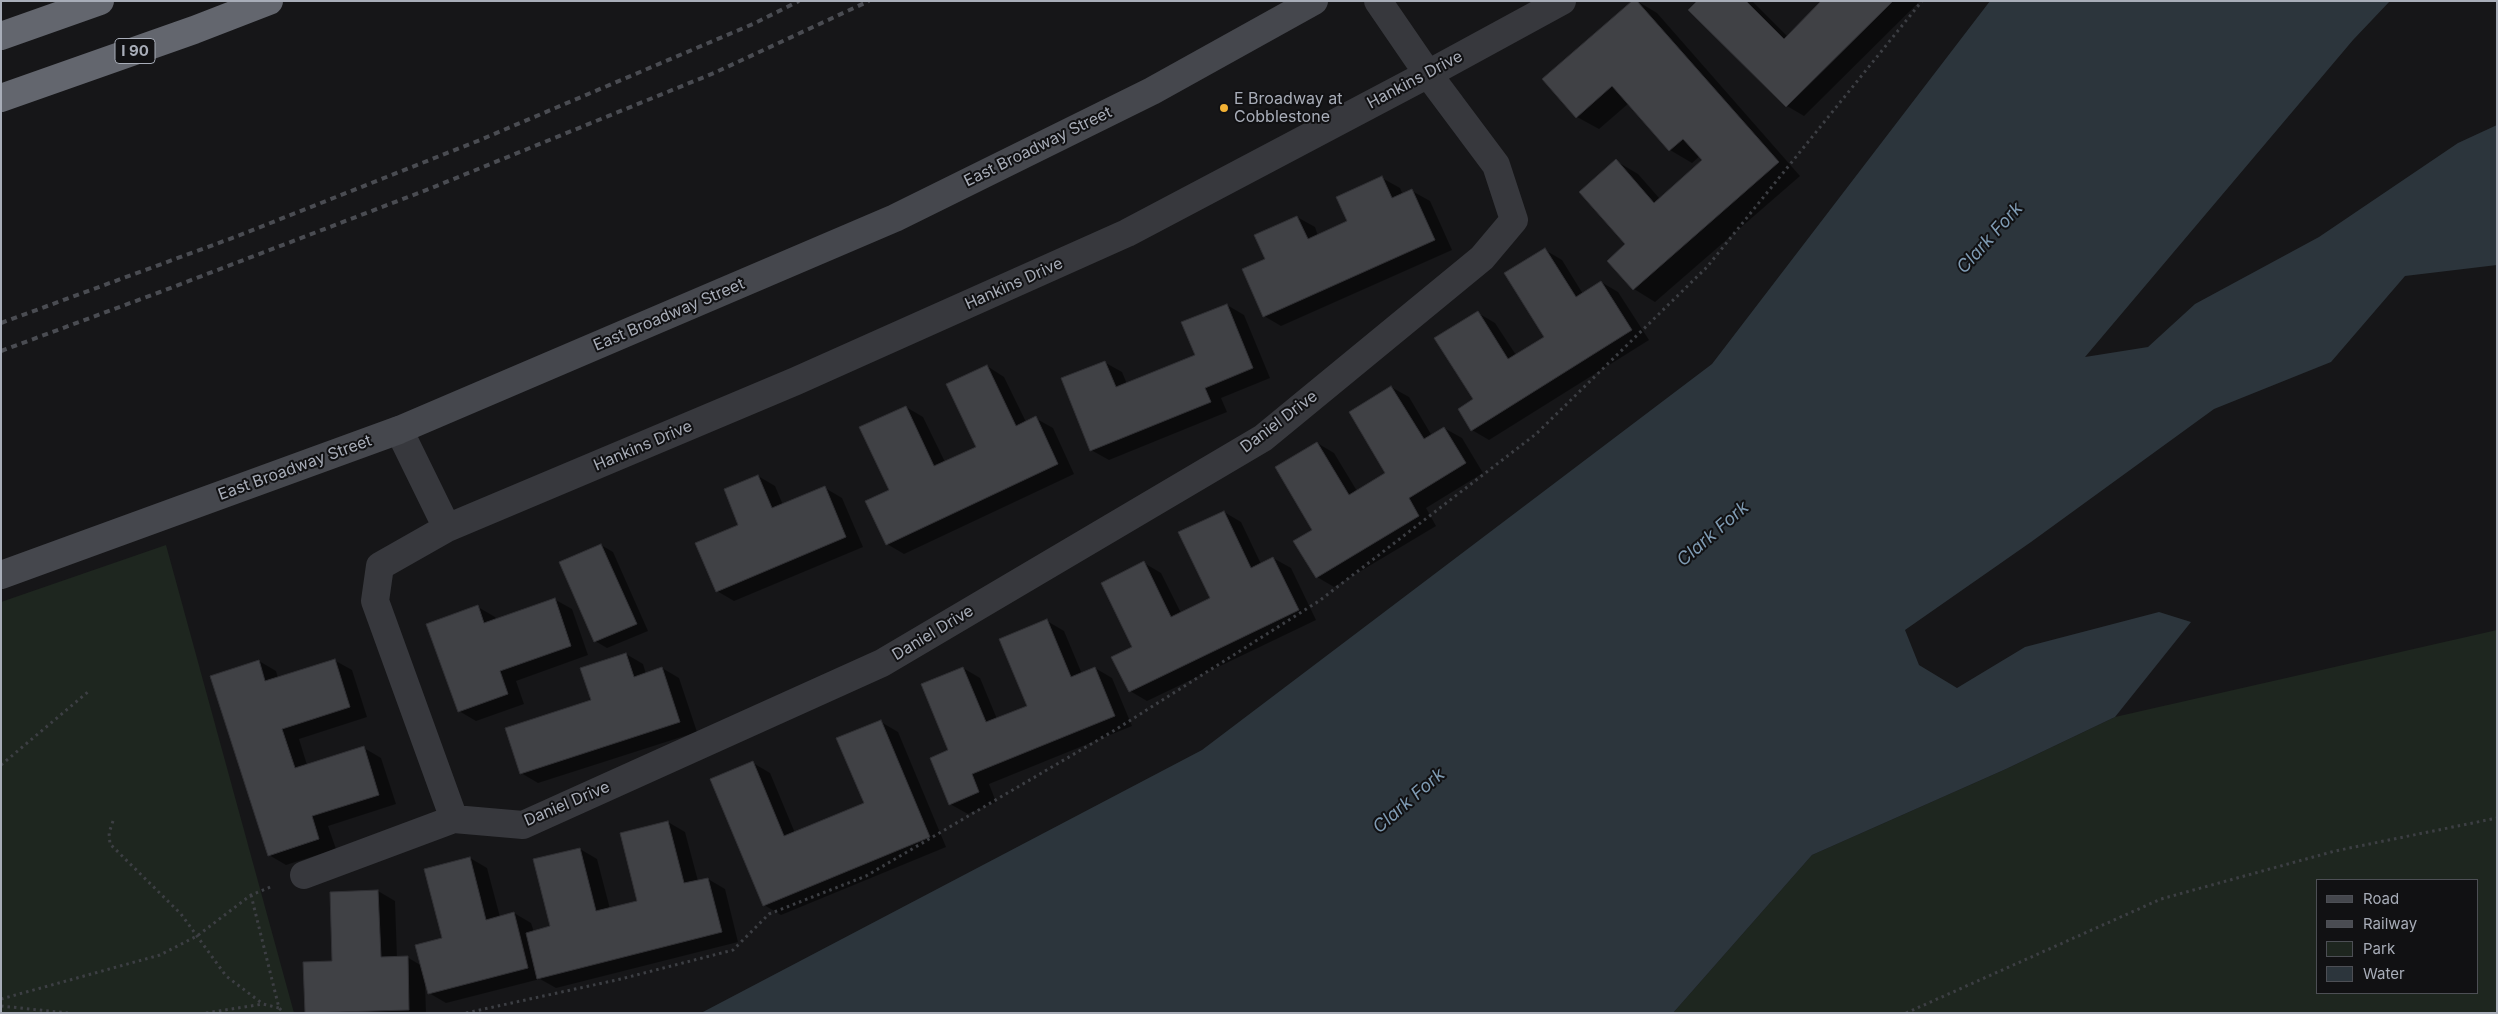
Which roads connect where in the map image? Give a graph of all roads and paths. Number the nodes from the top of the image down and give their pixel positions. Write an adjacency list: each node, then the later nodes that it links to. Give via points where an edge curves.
1 (100, 1): 7 (highway)
2 (269, 1): 9 (highway, I 90)
3 (1314, 1): 10 (main road, East Broadway Street, via 1152,90 895,218)
4 (1378, 1): 8 (street, Daniel Drive)
5 (1562, 1): 8 (street, Hankins Drive)
6 (1922, 1): 27 (path, via 1707,267 1536,434 1319,601 1115,730 866,876 769,914 733,950 621,979)
7 (1, 36)
8 (1428, 74): 11 (street, Hankins Drive, via 1128,233 796,381); 16 (street, Daniel Drive, via 1496,165 1514,220 1482,258 1263,438 882,663 523,825)
9 (1, 98)
10 (399, 430): 11 (street); 12 (main road, East Broadway Street)
11 (447, 528): 16 (street, via 380,566 375,601)
12 (1, 575)
13 (89, 691): 14 (path)
14 (1, 765)
15 (2497, 818): 28 (path, via 2335,850 2161,899)
16 (454, 819): 18 (street)
17 (113, 821): 19 (path, via 110,844 181,914)
18 (304, 875)
19 (197, 936): 20 (path, via 160,955); 21 (path, via 226,976); 23 (path, via 251,895)
20 (1, 999)
21 (263, 1004): 23 (path); 25 (path)
22 (1, 1006): 24 (path)
23 (279, 1008): 26 (path)
24 (68, 1013)
25 (206, 1013)
26 (284, 1013)
27 (466, 1013)
28 (1906, 1013)

